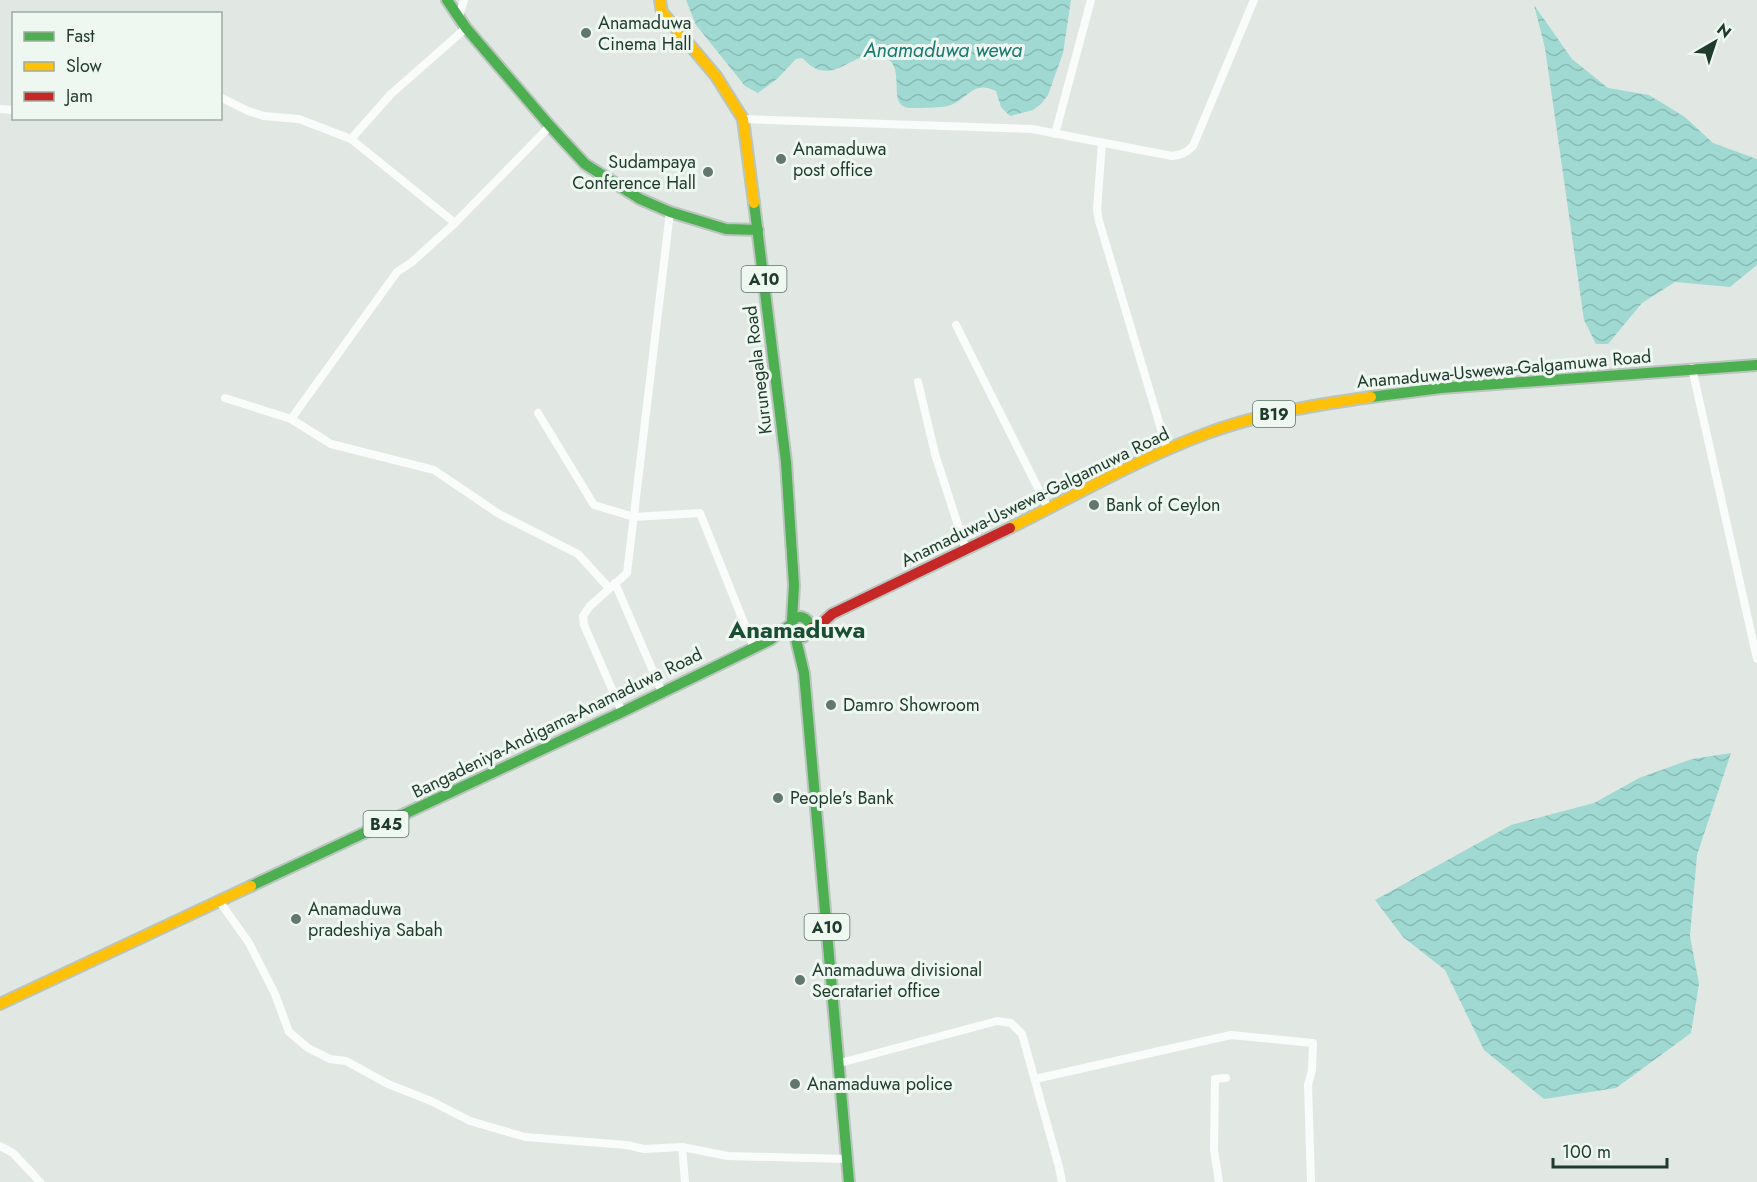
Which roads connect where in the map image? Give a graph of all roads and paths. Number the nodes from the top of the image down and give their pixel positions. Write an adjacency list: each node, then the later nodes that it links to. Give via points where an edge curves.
1 (447, 0): 6 (main road)
2 (464, 0): 6 (street)
3 (660, 0): 9 (main road, Kurunegala Road / A10, via 662,12 717,76)
4 (1091, 0): 11 (street)
5 (1254, 0): 13 (street, via 1193,146 1185,154 1172,156)
6 (459, 16): 7 (main road)
7 (466, 28): 10 (main road); 12 (street, via 391,94)
8 (222, 98): 12 (street, via 248,111 298,119)
9 (743, 119): 11 (street, via 1032,129); 16 (main road, Kurunegala Road / A10)
10 (550, 126): 14 (main road, via 585,164 640,199); 15 (street)
11 (1054, 134): 13 (street)
12 (351, 140): 15 (street)
13 (1102, 143): 24 (street, via 1099,221)
14 (670, 212): 16 (main road, via 726,229); 26 (street)
15 (455, 223): 23 (street, via 397,272)
16 (758, 230): 28 (main road, Kurunegala Road / A10, via 786,462)
17 (956, 325): 25 (street)
18 (1757, 364): 19 (main road, Anamaduwa-Uswewa-Galgamuwa Road / B19)
19 (1692, 368): 24 (main road, Anamaduwa-Uswewa-Galgamuwa Road / B19, via 1369,397 1268,416); 35 (street)
20 (918, 382): 27 (street, via 935,454)
21 (225, 398): 23 (street)
22 (538, 413): 26 (street, via 594,505)
23 (291, 419): 29 (street, via 331,444 434,470 499,514 579,554)
24 (1167, 449): 25 (main road, Anamaduwa-Uswewa-Galgamuwa Road / B19)
25 (1048, 508): 27 (main road, Anamaduwa-Uswewa-Galgamuwa Road / B19)
26 (634, 517): 29 (street, via 627,573); 34 (street, via 700,513)
27 (966, 550): 31 (main road, Anamaduwa-Uswewa-Galgamuwa Road / B19)
28 (794, 585): 30 (main road, Kurunegala Road / A10); 31 (main road, Kurunegala Road / A10)
29 (612, 586): 37 (street); 38 (street, via 583,616)
30 (791, 623): 31 (main road, via 800,616); 32 (main road); 33 (main road, Bangadeniya-Andigama-Anamaduwa Road / B45)
31 (808, 626): 32 (main road, via 803,637); 36 (main road, A10)
32 (795, 635): 33 (main road, Bangadeniya-Andigama-Anamaduwa Road / B45); 36 (main road, A10)
33 (770, 640): 34 (main road, Bangadeniya-Andigama-Anamaduwa Road / B45)
34 (754, 648): 37 (main road, Bangadeniya-Andigama-Anamaduwa Road / B45)
35 (1757, 659)
36 (804, 673): 41 (main road, A10)
37 (662, 692): 38 (main road, Bangadeniya-Andigama-Anamaduwa Road / B45)
38 (622, 712): 39 (main road, Bangadeniya-Andigama-Anamaduwa Road / B45)
39 (220, 902): 40 (main road, Bangadeniya-Andigama-Anamaduwa Road / B45); 45 (street, via 249,943 289,1032 308,1048 330,1059 346,1061 470,1121 525,1137 644,1149)
40 (0, 1004)
41 (840, 1063): 43 (street, via 997,1021 1011,1023 1022,1034); 46 (main road, A10)
42 (1226, 1078): 51 (street, via 1215,1079 1214,1150)
43 (1035, 1079): 50 (street); 52 (street, via 1231,1035 1313,1043 1308,1084)
44 (0, 1146): 47 (street, via 13,1153)
45 (682, 1147): 46 (street, via 728,1156); 48 (street)
46 (847, 1159): 49 (main road, A10)
47 (40, 1182)
48 (685, 1182)
49 (849, 1182)
50 (1062, 1182)
51 (1219, 1182)
52 (1311, 1182)

